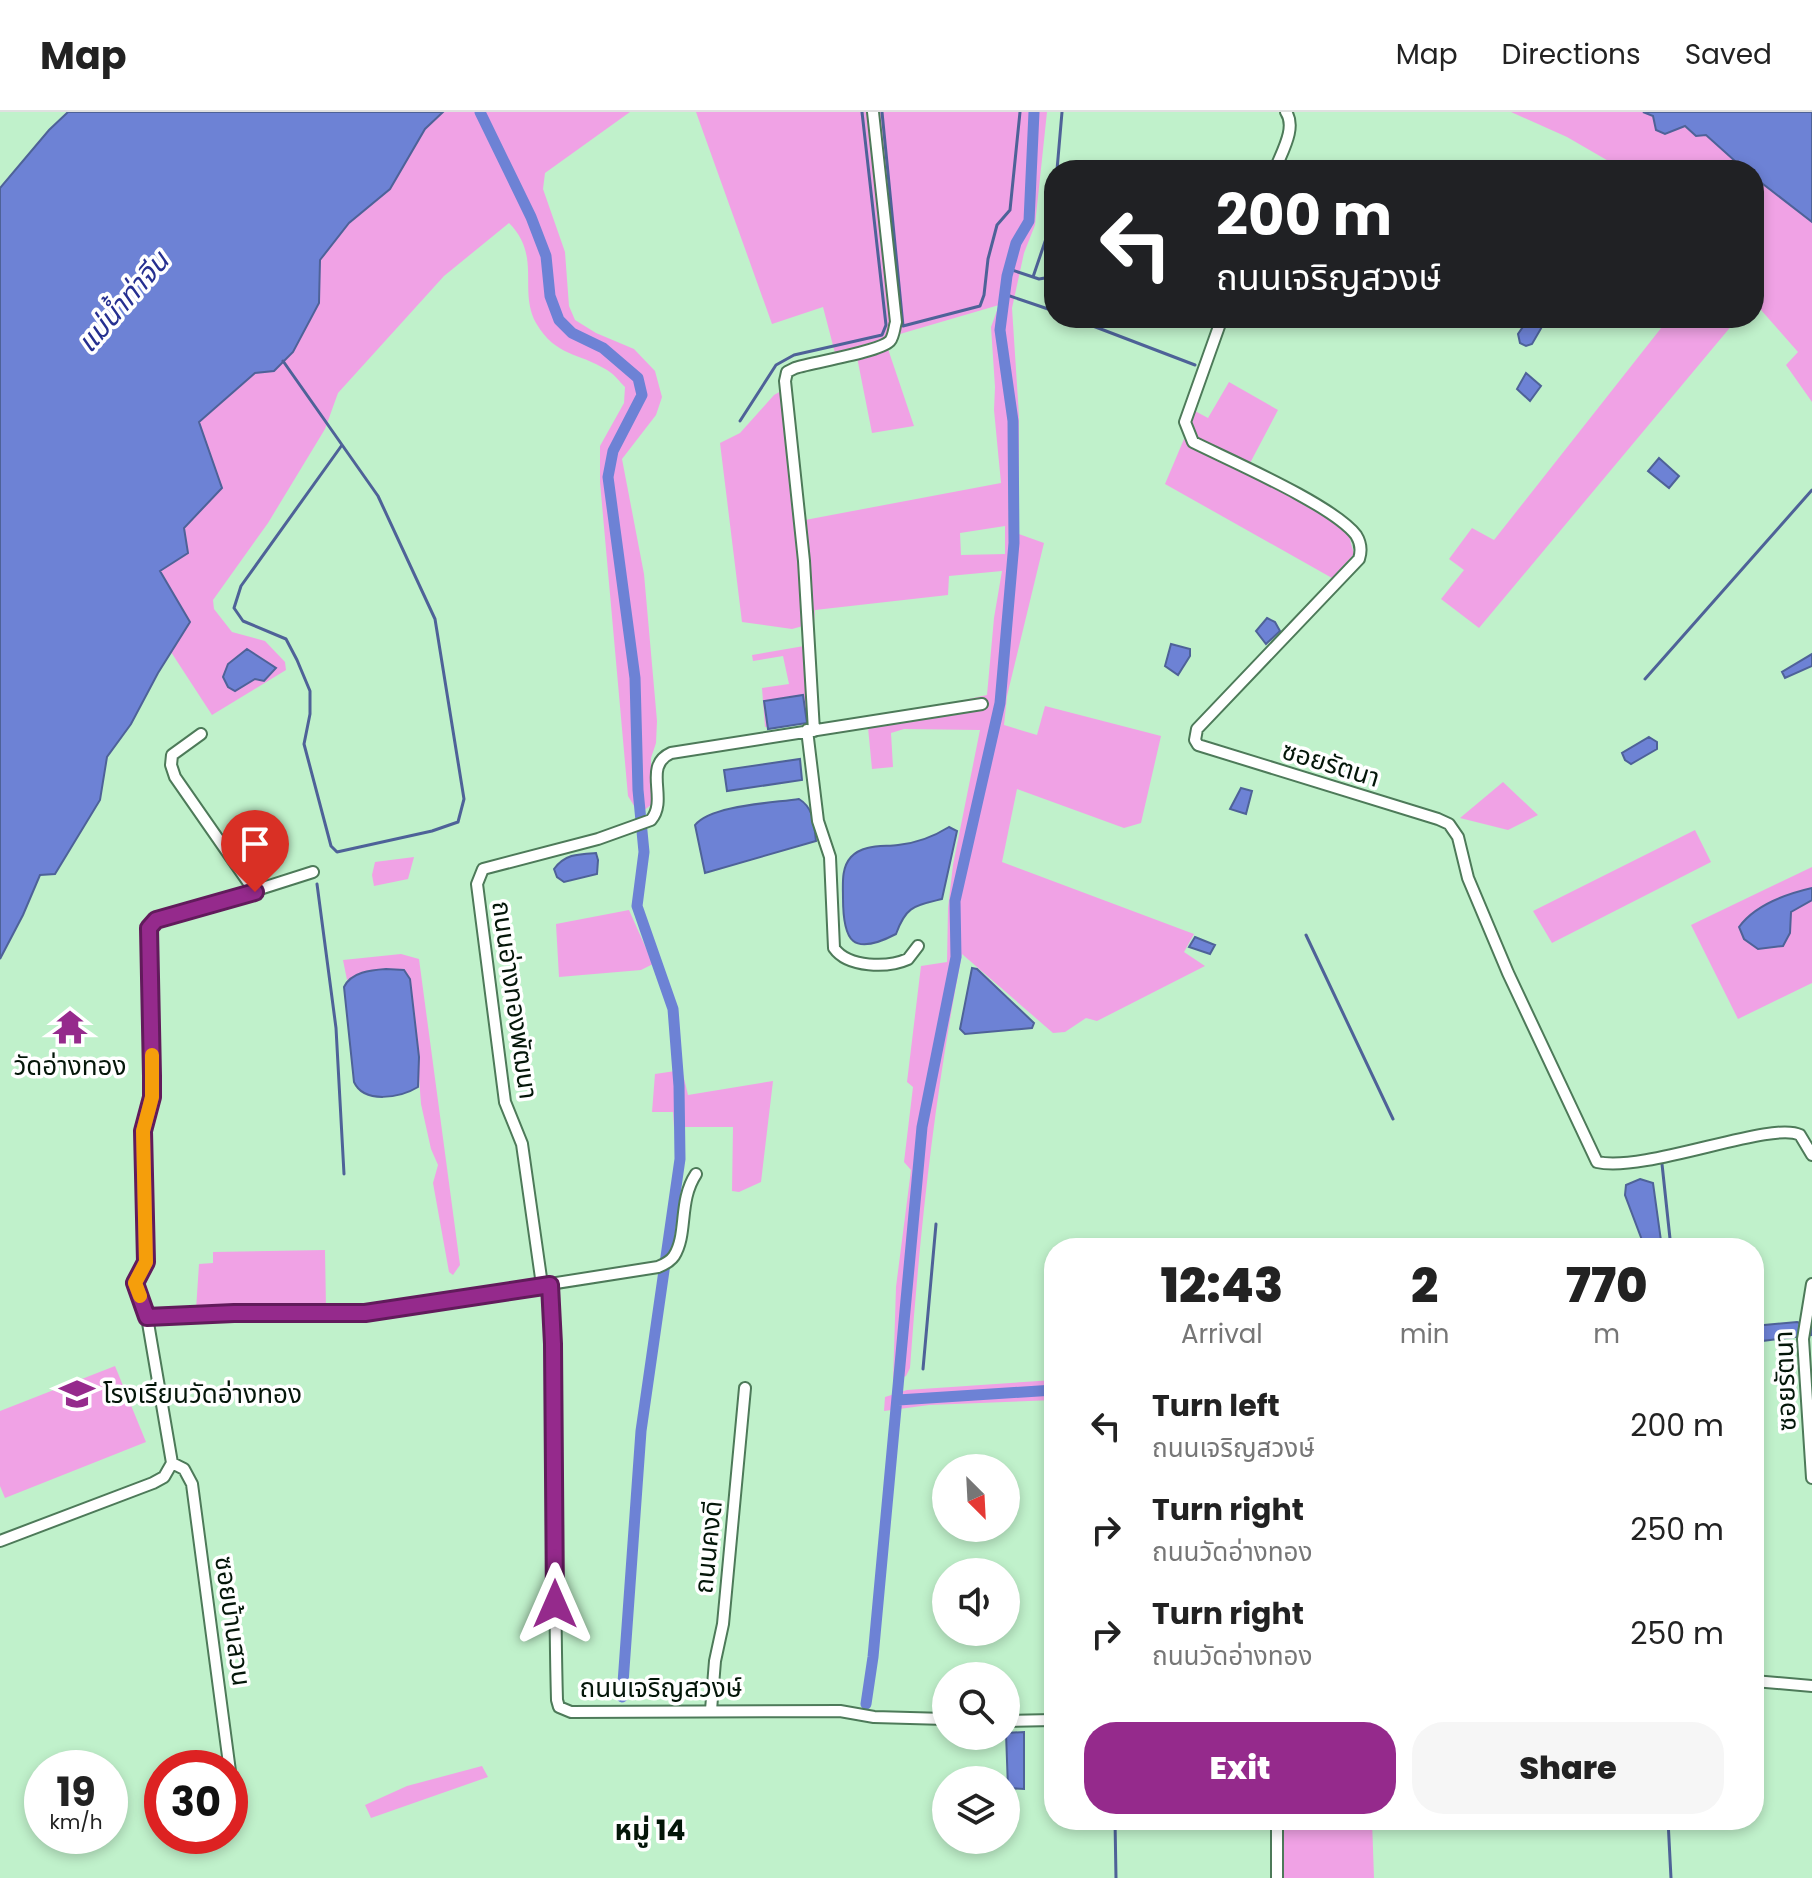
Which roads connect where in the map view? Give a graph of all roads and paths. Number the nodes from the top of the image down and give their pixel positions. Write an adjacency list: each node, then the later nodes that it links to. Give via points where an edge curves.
1 (873, 112): 6 (street, via 896,322 893,335 874,349 795,368 785,381 804,561)
2 (1286, 112): 3 (street, via 1290,128)
3 (1279, 160)
4 (1218, 328): 11 (street, ซอยรัตนา, via 1185,422 1193,442 1333,515 1355,534 1362,551 1197,729 1198,745 1438,819 1454,829 1468,878 1508,973 1597,1162 1611,1165 1680,1154 1782,1131 1800,1135)
5 (982, 704): 6 (street, ถนนอ่างทองพัฒนา)
6 (811, 730): 10 (street, via 818,821 830,857 834,948 844,959 878,964 908,959); 14 (street, ถนนอ่างทองพัฒนา, via 671,753 657,764 657,812 651,820 483,869 477,884 503,1091 522,1144)
7 (201, 734): 9 (street, via 172,755 175,777)
8 (313, 872): 9 (street)
9 (255, 892): 15 (street, via 156,920 149,928 152,1097 143,1131 146,1262 135,1283)
10 (918, 946)
11 (1812, 1155)
12 (696, 1174): 14 (street, via 684,1199 674,1257 663,1265)
13 (1812, 1284): 18 (street, ซอยรัตนา, via 1803,1339)
14 (546, 1285): 15 (street, via 365,1313); 22 (street, ถนนเจริญสวงษ์, via 553,1356 559,1707 571,1712)
15 (147, 1317): 17 (street)
16 (745, 1388): 22 (street, ถนนคงดี)
17 (172, 1463): 19 (street, via 153,1483); 26 (street, ซอยบ้านสวน, via 184,1469 192,1484)
18 (1812, 1478)
19 (0, 1541)
20 (1764, 1682): 21 (street)
21 (1812, 1686)
22 (711, 1710): 23 (street, ถนนเจริญสวงษ์, via 840,1711)
23 (932, 1719)
24 (1044, 1720): 25 (street)
25 (1020, 1721)
26 (227, 1750)
27 (1277, 1830): 28 (street)
28 (1277, 1878)

